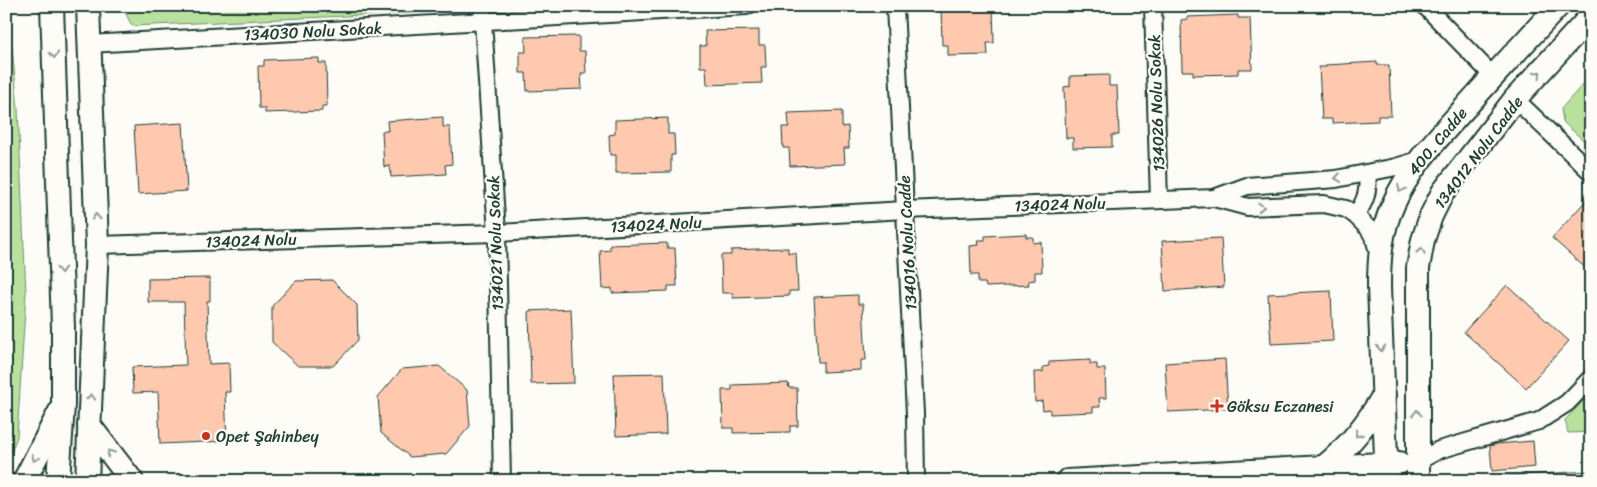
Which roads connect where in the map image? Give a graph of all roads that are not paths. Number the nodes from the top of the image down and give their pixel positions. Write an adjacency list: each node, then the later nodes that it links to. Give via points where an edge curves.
1 (52, 6): 25 (main road, one-way to 25)
2 (88, 6): 10 (main road)
3 (747, 6): 8 (street, 134030 Nolu Sokak)
4 (895, 6): 18 (street, 134016 Nolu Cadde)
5 (1153, 6): 17 (street, 134026 Nolu Sokak)
6 (1425, 6): 11 (street)
7 (1558, 6): 11 (main road, 400. Cadde)
8 (482, 14): 10 (street, 134030 Nolu Sokak); 20 (street, 134021 Nolu Sokak)
9 (1591, 16): 12 (main road, 134012 Nolu Cadde, one-way to 9)
10 (90, 44): 21 (main road, one-way to 10)
11 (1493, 76): 13 (main road, 400. Cadde)
12 (1515, 99): 14 (street); 28 (main road, 134012 Nolu Cadde, one-way to 12, via 1418,268 1422,240 1443,192)
13 (1419, 160): 15 (street, 134024 Nolu); 22 (main road, 400. Cadde, one-way to 22, via 1392,206)
14 (1591, 172)
15 (1367, 173): 16 (street, 134024 Nolu, one-way to 16, via 1336,179 1247,186); 19 (street, via 1366,198)
16 (1214, 198): 17 (street, 134024 Nolu); 19 (street, 134024 Nolu, one-way to 19, via 1248,207 1324,204 1346,209)
17 (1158, 200): 18 (street, 134024 Nolu)
18 (906, 210): 20 (street, 134024 Nolu); 35 (street, 134016 Nolu Cadde)
19 (1355, 215): 22 (street, 134024 Nolu, via 1370,229)
20 (497, 233): 21 (street, 134024 Nolu); 34 (street, 134021 Nolu Sokak)
21 (97, 245): 26 (main road, one-way to 21)
22 (1379, 258): 24 (main road, 400. Cadde, one-way to 24)
23 (1591, 378): 28 (street, via 1567,402 1538,421 1439,450)
24 (1384, 395): 27 (main road, one-way to 27, via 1357,436); 29 (main road, 400. Cadde)
25 (63, 405): 30 (main road, one-way to 30); 31 (main road)
26 (89, 425): 32 (main road); 33 (main road, one-way to 26)
27 (1324, 467): 29 (main road); 36 (main road)
28 (1418, 471): 29 (main road)
29 (1386, 472)
30 (24, 481)
31 (58, 481)
32 (86, 481)
33 (132, 481)
34 (502, 481)
35 (916, 481)
36 (1067, 481)

